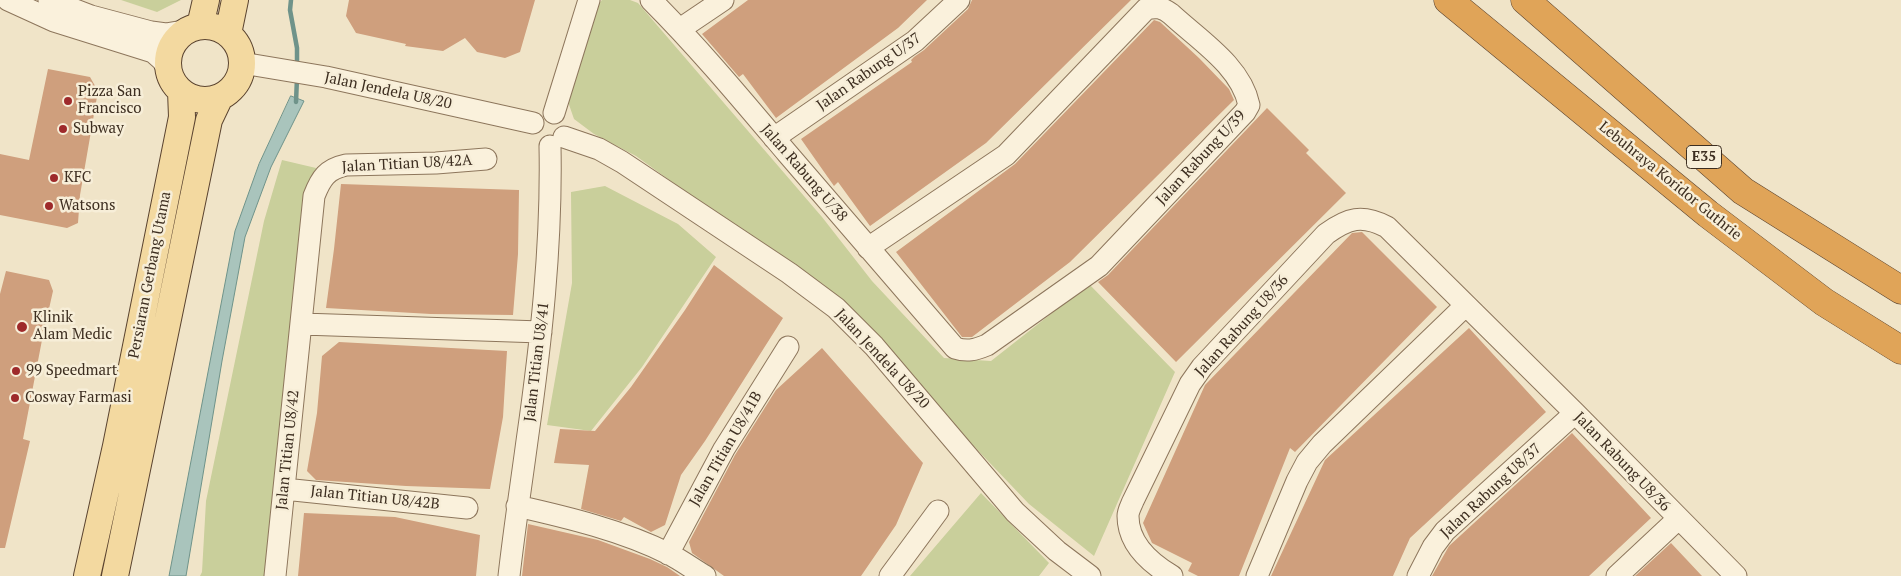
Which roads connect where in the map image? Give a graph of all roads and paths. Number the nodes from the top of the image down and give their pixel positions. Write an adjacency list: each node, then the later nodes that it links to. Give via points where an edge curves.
1 (8, 0): 17 (street, via 54,21 153,52)
2 (49, 0): 13 (street, via 91,16 151,32 166,34)
3 (206, 0): 13 (main road)
4 (235, 0): 15 (main road)
5 (589, 0): 19 (street)
6 (651, 0): 14 (street, Jalan Rabung U/38)
7 (723, 0): 14 (street)
8 (959, 0): 21 (street, Jalan Rabung U/37, via 915,41)
9 (1448, 0): 32 (highway, Lebuhraya Koridor Guthrie / E35, via 1708,214 1824,302)
10 (1525, 0): 12 (highway, E35)
11 (1529, 0): 12 (highway)
12 (1553, 23): 26 (highway, E35, via 1743,191)
13 (194, 28): 15 (main road, via 210,26); 17 (main road, via 179,37 172,47 169,58)
14 (680, 29): 21 (street, Jalan Rabung U/38)
15 (228, 34): 16 (main road, via 241,52)
16 (242, 63): 18 (main road, via 236,83); 20 (street, Jalan Jendela U8/20, via 326,77)
17 (175, 80): 18 (main road, via 189,96 210,100); 40 (main road, Persiaran Gerbang Utama, via 182,117)
18 (220, 97): 41 (main road, Persiaran Gerbang Utama, via 210,120)
19 (554, 113): 20 (street, via 541,114); 22 (street, via 562,118 566,128)
20 (533, 123): 22 (street, via 534,138 541,144)
21 (774, 138): 25 (street, Jalan Rabung U/38)
22 (557, 142): 29 (street, Jalan Titian U8/41, via 551,182); 46 (street, Jalan Jendela U8/20, via 599,149 622,162 836,308 874,346 1015,512)
23 (486, 159): 24 (street, Jalan Titian U8/42A, via 358,163 336,167 325,174)
24 (314, 196): 28 (street, Jalan Titian U8/42)
25 (868, 248): 31 (street, Jalan Rabung U/38); 31 (street, Jalan Rabung U/39, via 1006,155 1146,9 1165,9 1234,72 1249,105 1245,112 1099,266 987,346 970,351)
26 (1901, 290)
27 (1465, 306): 33 (street, Jalan Rabung U8/36); 47 (street, Jalan Rabung U8/36, via 1386,227 1361,218 1350,220 1326,234 1202,367 1190,384 1132,501 1128,515 1136,544 1156,567); 48 (street, via 1307,462)
28 (302, 324): 29 (street); 34 (street, Jalan Titian U8/42)
29 (541, 332): 35 (street, Jalan Titian U8/41)
30 (788, 347): 39 (street, Jalan Titian U8/41B, via 724,449)
31 (955, 348)
32 (1901, 350)
33 (1575, 413): 38 (street, Jalan Rabung U8/36); 49 (street, Jalan Rabung U8/37, via 1445,531)
34 (284, 488): 36 (street, Jalan Titian U8/42B); 42 (street, Jalan Titian U8/42)
35 (517, 506): 39 (street, via 566,517); 43 (street, Jalan Titian U8/41)
36 (467, 508)
37 (938, 511): 45 (street)
38 (1678, 519): 50 (street); 51 (street, Jalan Rabung U8/36)
39 (668, 554): 44 (street)
40 (87, 576)
41 (116, 576)
42 (275, 576)
43 (509, 576)
44 (706, 576)
45 (890, 576)
46 (1090, 576)
47 (1172, 576)
48 (1257, 576)
49 (1418, 576)
50 (1617, 576)
51 (1736, 576)

